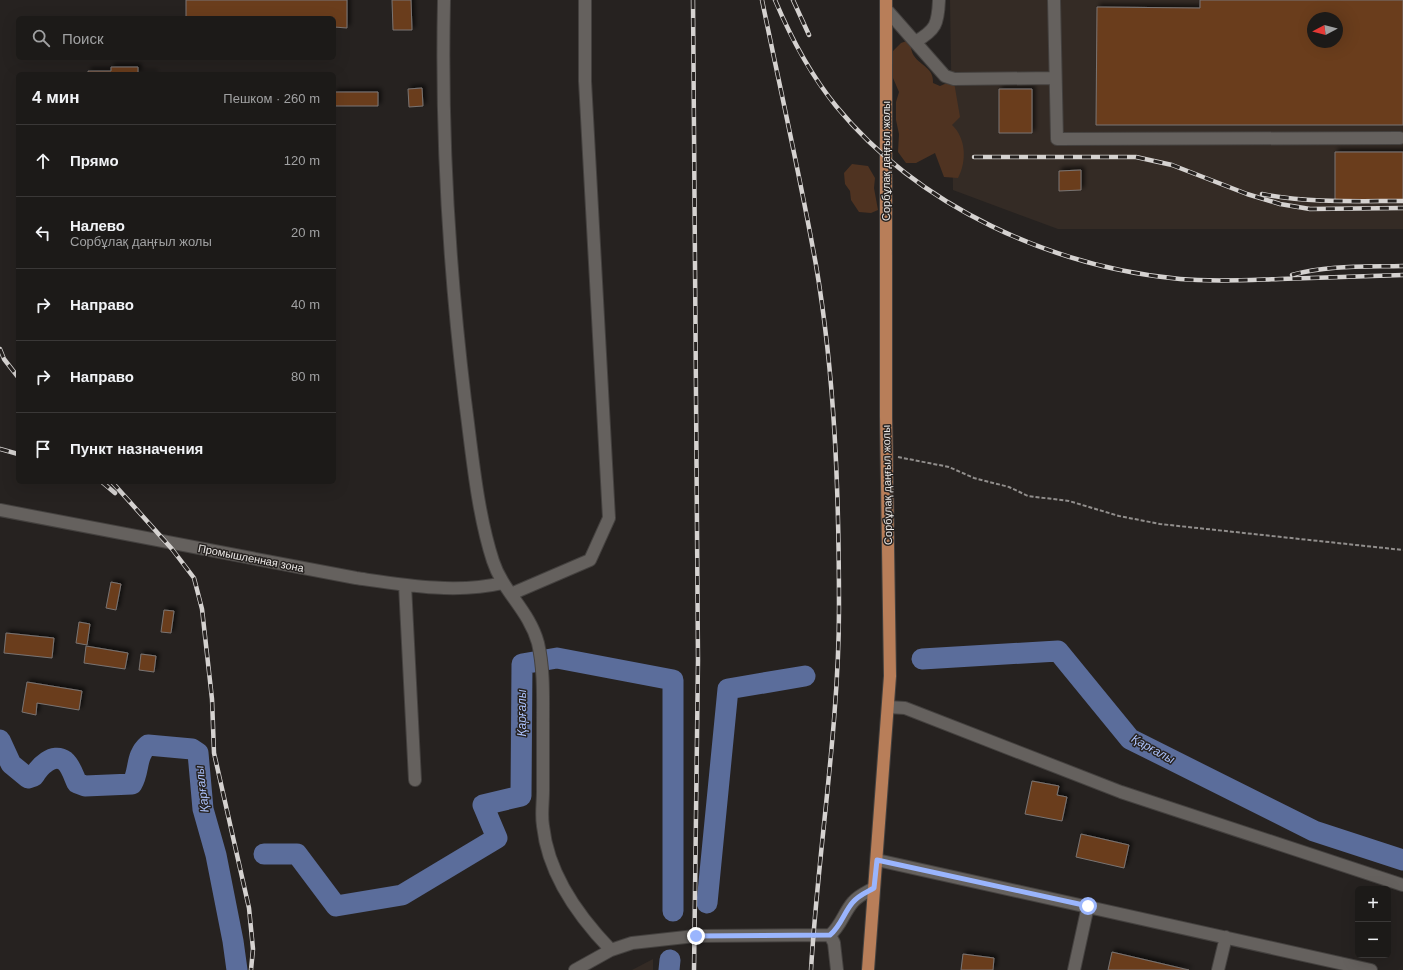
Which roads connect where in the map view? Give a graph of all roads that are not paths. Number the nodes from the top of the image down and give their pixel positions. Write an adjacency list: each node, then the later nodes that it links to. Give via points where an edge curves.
1 (444, 0): 10 (street, via 447,180 458,342 483,522 493,563)
2 (585, 0): 12 (street, via 585,81 609,518 590,560)
3 (939, 0): 6 (street, via 938,17 930,33)
4 (1054, 0): 7 (street)
5 (886, 4): 6 (street); 13 (main road, Сорбұлақ даңғыл жолы, via 890,676)
6 (915, 42): 7 (street, via 946,76 954,79)
7 (1055, 78): 8 (street, via 1057,139)
8 (1400, 138)
9 (0, 510): 11 (street, Промышленная зона)
10 (503, 583): 11 (street, Промышленная зона, via 480,588); 12 (street)
11 (404, 585): 14 (street)
12 (511, 594): 21 (street, via 529,619 538,644 543,675 542,826 548,852 565,889 586,923)
13 (888, 706): 15 (main road, Сорбұлақ даңғыл жолы); 16 (street, via 905,708 1121,792)
14 (415, 780)
15 (877, 860): 17 (main road, Сорбұлақ даңғыл жолы); 18 (street)
16 (1403, 885)
17 (874, 888): 19 (street, via 853,902); 25 (main road, Сорбұлақ даңғыл жолы)
18 (1088, 906): 20 (street); 26 (street)
19 (830, 935): 21 (street, via 696,936 632,943); 24 (street, via 834,943)
20 (1226, 937): 22 (street); 27 (street)
21 (610, 950): 23 (street)
22 (1339, 966): 28 (street)
23 (575, 970)
24 (837, 970)
25 (868, 970)
26 (1074, 970)
27 (1218, 970)
28 (1371, 970)

